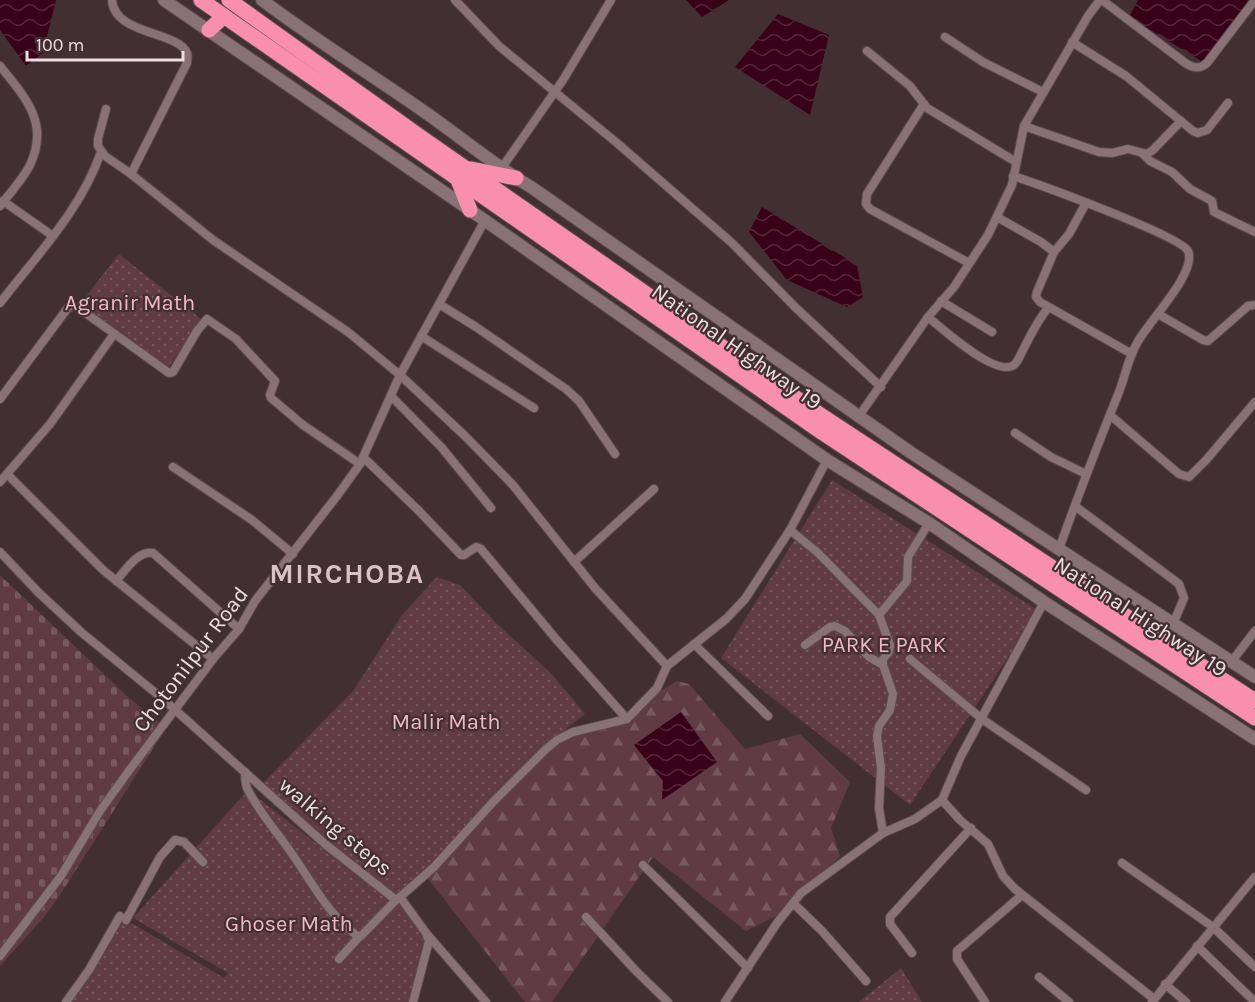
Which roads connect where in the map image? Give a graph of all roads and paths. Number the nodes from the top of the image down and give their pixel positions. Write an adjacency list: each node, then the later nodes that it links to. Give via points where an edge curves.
1 (112, 0): 27 (street, via 119,16 180,45 187,53 187,63)
2 (164, 0): 11 (main road)
3 (201, 0): 10 (highway, National Highway 19)
4 (229, 0): 28 (highway)
5 (262, 0): 26 (main road)
6 (455, 0): 16 (street, via 499,46)
7 (611, 0): 16 (street)
8 (1101, 0): 9 (street, via 1196,68 1207,63); 13 (street)
9 (1255, 0)
10 (224, 16): 11 (highway); 28 (highway, National Highway 19)
11 (209, 30): 33 (main road)
12 (945, 37): 17 (street, via 983,62)
13 (1072, 42): 17 (street); 21 (street, via 1126,76)
14 (867, 51): 19 (street, via 910,86)
15 (0, 66): 31 (street, via 27,99 38,131 30,166)
16 (556, 92): 26 (street); 52 (street, via 732,243)
17 (1043, 92): 22 (street)
18 (1228, 103): 21 (street, via 1203,133)
19 (924, 104): 25 (street); 39 (street, via 867,194 866,204)
20 (106, 109): 23 (street, via 98,139)
21 (1181, 121): 24 (street, via 1153,150)
22 (1024, 126): 24 (street, via 1099,152 1128,149); 25 (street)
23 (101, 152): 27 (street); 37 (street, via 80,199)
24 (1143, 154): 36 (street, via 1212,201 1214,212)
25 (1016, 162): 29 (street)
26 (501, 169): 30 (main road)
27 (131, 174): 51 (street, via 213,240 348,332)
28 (462, 174): 30 (highway); 33 (highway); 90 (highway); 93 (highway, National Highway 19, via 823,433)
29 (1013, 176): 32 (street); 34 (street)
30 (516, 178): 58 (main road)
31 (2, 203): 37 (street)
32 (1086, 203): 38 (street); 45 (street, via 1176,241 1188,251 1180,281)
33 (470, 210): 35 (main road)
34 (997, 217): 38 (street); 39 (street)
35 (484, 222): 42 (street, Chotonilpur Road); 62 (main road)
36 (1255, 232)
37 (53, 236): 41 (street)
38 (1054, 252): 44 (street, via 1036,297)
39 (969, 263): 40 (street)
40 (941, 301): 46 (street); 47 (street)
41 (0, 303)
42 (439, 304): 49 (street, Chotonilpur Road); 60 (street, via 566,389 584,407)
43 (1255, 305): 45 (street, via 1248,306 1208,341)
44 (1048, 308): 46 (street, via 1016,363 1007,368 968,350); 50 (street)
45 (1158, 314): 50 (street)
46 (928, 317): 52 (street)
47 (992, 332)
48 (114, 334): 54 (street, via 70,305); 61 (street, via 171,373 207,319 236,339 275,381 271,398 303,425); 64 (street, via 50,424)
49 (421, 336): 51 (street, Chotonilpur Road); 56 (street)
50 (1132, 354): 57 (street)
51 (400, 375): 53 (street, Chotonilpur Road); 75 (street, via 512,484)
52 (881, 387): 58 (street)
53 (391, 396): 61 (street, Chotonilpur Road); 69 (street, via 442,448)
54 (0, 399)
55 (1255, 402): 57 (street, via 1189,477 1179,474)
56 (534, 408)
57 (1110, 415): 65 (street)
58 (859, 416): 72 (main road)
59 (1016, 433): 65 (street, via 1051,457)
60 (615, 454)
61 (361, 460): 74 (street, Chotonilpur Road); 94 (street, via 461,555 476,547 481,549)
62 (827, 460): 70 (main road); 71 (street)
63 (173, 467): 74 (street, via 252,520)
64 (7, 474): 66 (street); 76 (street)
65 (1086, 474): 68 (street)
66 (0, 482)
67 (654, 489): 75 (street)
68 (1075, 506): 72 (street); 79 (street, via 1179,585 1184,598)
69 (491, 508)
70 (929, 524): 77 (main road); 78 (street, via 908,557 907,581)
71 (790, 530): 78 (street, via 818,552); 82 (street, via 745,599)
72 (1059, 549): 79 (main road)
73 (0, 552): 91 (street, walking steps, via 81,632)
74 (293, 554): 80 (street, Chotonilpur Road)
75 (574, 562): 88 (street)
76 (116, 581): 80 (street, via 141,554 153,553); 84 (street)
77 (1044, 602): 95 (street); 96 (main road)
78 (879, 615): 87 (street, via 890,645)
79 (1173, 624): 86 (main road)
80 (239, 628): 84 (street, Chotonilpur Road)
81 (1255, 631): 86 (street)
82 (694, 644): 88 (street); 92 (street)
83 (805, 645): 87 (street, via 836,626)
84 (213, 659): 91 (street, Chotonilpur Road)
85 (910, 659): 95 (street)
86 (1232, 662): 89 (main road)
87 (883, 665): 101 (street, via 892,694 890,710 877,736)
88 (667, 666): 94 (street, via 657,688)
89 (1255, 677)
90 (1255, 701)
91 (175, 710): 97 (street, walking steps); 115 (street, Chotonilpur Road, via 100,811 61,876)
92 (768, 716)
93 (1255, 718)
94 (627, 719): 107 (street, via 573,732 557,740 434,867)
95 (982, 719): 98 (street); 99 (street)
96 (1255, 739)
97 (245, 772): 107 (street, walking steps, via 336,853); 112 (street, via 248,790 317,892)
98 (1086, 790)
99 (942, 800): 100 (street); 101 (street, via 915,819)
100 (971, 828): 106 (street, via 988,844 1003,876); 114 (street, via 890,917)
101 (883, 833): 108 (street, via 806,889)
102 (203, 862): 123 (street, via 184,843 175,840)
103 (1122, 863): 110 (street)
104 (644, 865): 118 (street)
105 (1255, 877): 110 (street)
106 (1022, 895): 122 (street); 128 (street, via 957,951 957,959)
107 (398, 898): 111 (street, walking steps); 112 (street)
108 (793, 903): 118 (street); 120 (street)
109 (586, 917): 126 (street)
110 (1213, 927): 113 (street); 117 (street)
111 (426, 933): 124 (street, via 429,941); 125 (street, walking steps)
112 (359, 937): 116 (street)
113 (1197, 946): 121 (street); 131 (street)
114 (912, 953)
115 (0, 956)
116 (339, 959)
117 (1255, 967)
118 (748, 968): 127 (street)
119 (1039, 977): 129 (street)
120 (866, 981)
121 (1165, 984): 122 (street); 130 (street)
122 (1153, 1000)
123 (66, 1002)
124 (413, 1002)
125 (486, 1002)
126 (668, 1002)
127 (725, 1002)
128 (985, 1002)
129 (1069, 1002)
130 (1186, 1002)
131 (1255, 1002)

